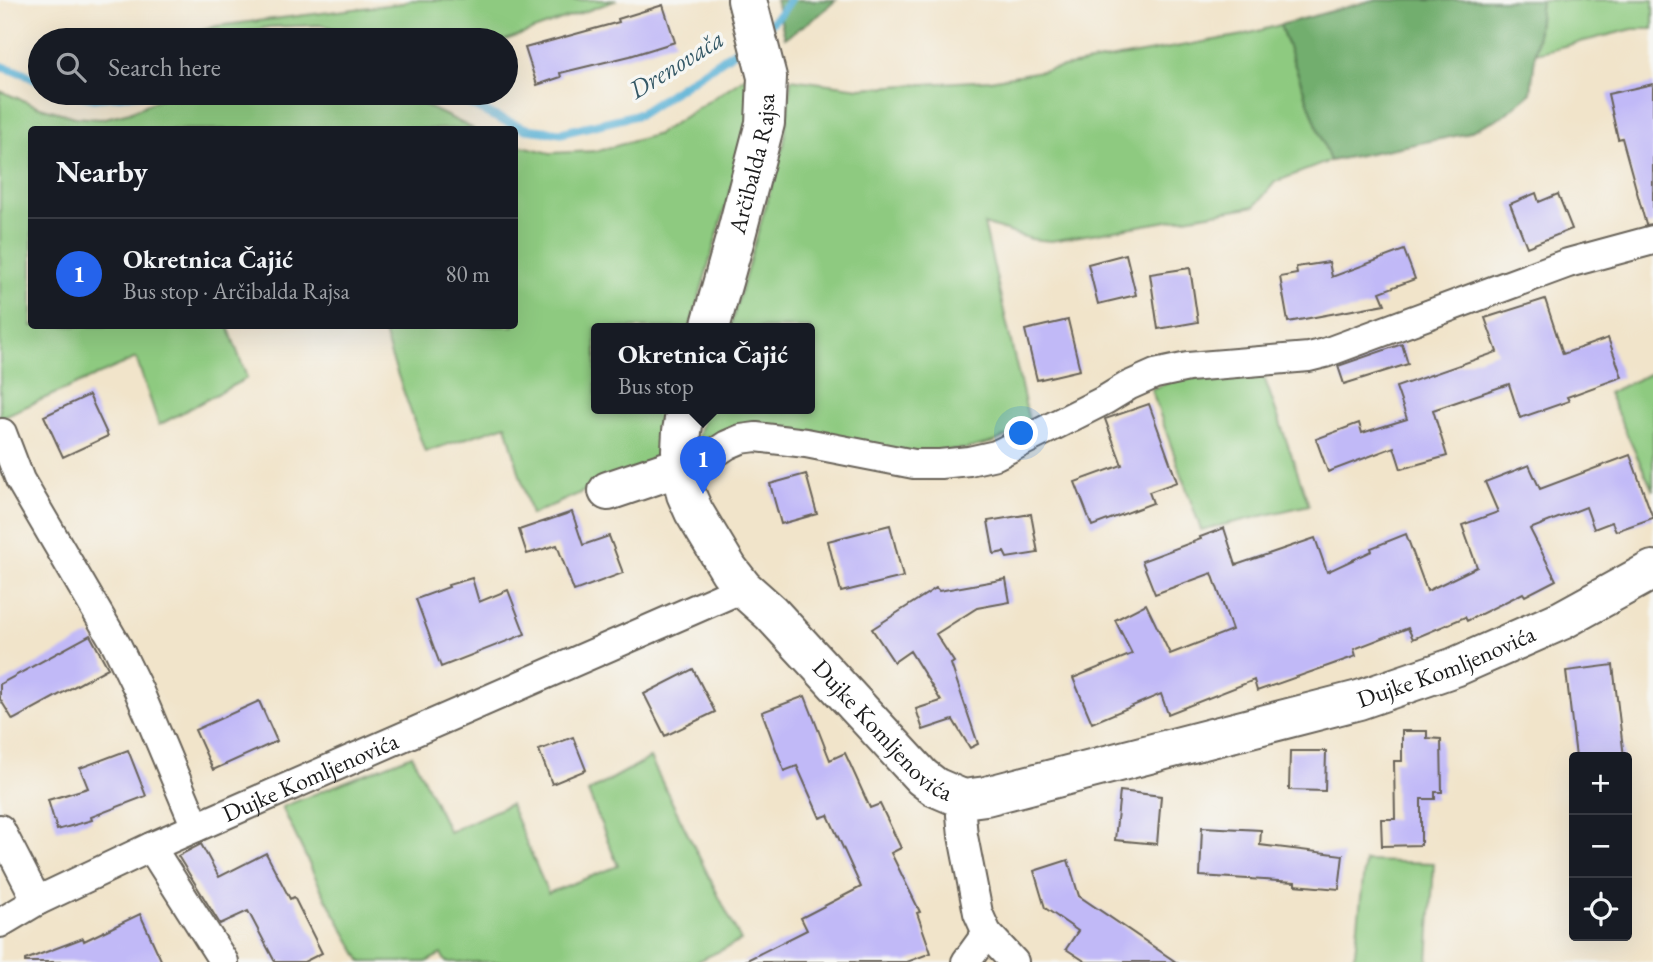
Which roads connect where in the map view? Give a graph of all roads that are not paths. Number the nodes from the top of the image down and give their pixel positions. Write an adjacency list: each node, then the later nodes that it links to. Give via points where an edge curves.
1 (749, 7): 3 (street, Arčibalda Rajsa, via 767,77 765,123)
2 (1653, 240): 6 (street, via 1568,263 1325,353 1155,374 996,455 914,464 756,437 727,445)
3 (711, 323)
4 (686, 414): 6 (street)
5 (2, 433): 11 (street, Dujke Komljenovića, via 20,480 117,646)
6 (682, 471): 7 (street); 9 (street, via 694,512)
7 (608, 491)
8 (1653, 570): 10 (street, Dujke Komljenovića, via 1562,620 1455,667 1359,700)
9 (743, 588): 10 (street, Dujke Komljenovića, via 922,777); 11 (street, Dujke Komljenovića)
10 (963, 799): 16 (street, via 969,871)
11 (196, 827): 13 (street, Dujke Komljenovića)
12 (0, 829): 14 (street)
13 (151, 846): 14 (street, Dujke Komljenovića); 17 (street)
14 (37, 901): 15 (street, Dujke Komljenovića)
15 (0, 923)
16 (986, 933): 18 (street); 19 (street)
17 (224, 962)
18 (966, 962)
19 (1014, 962)

